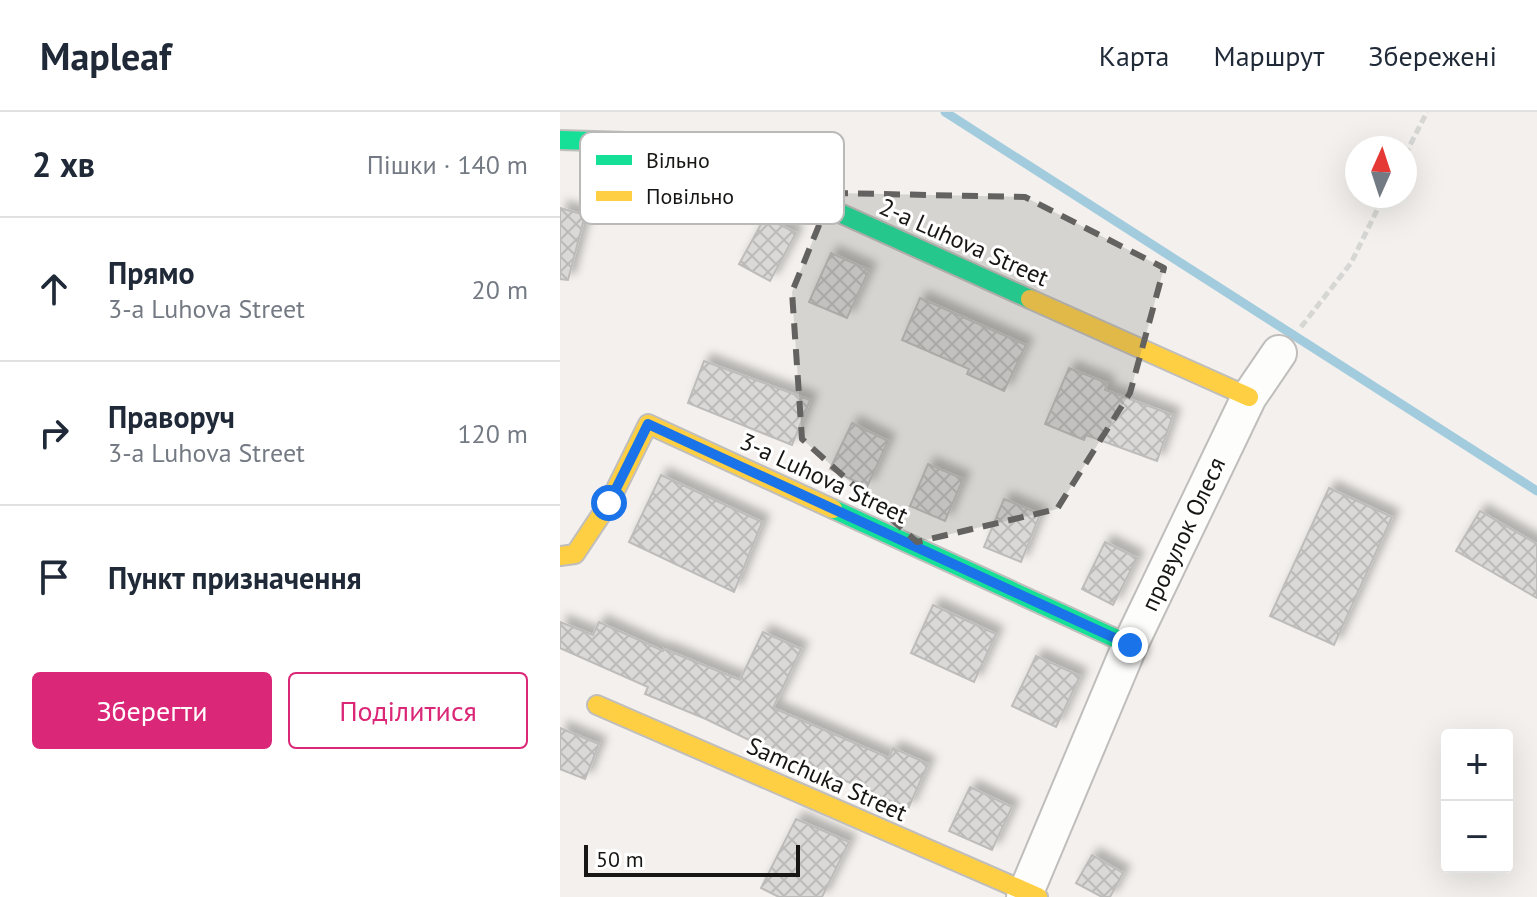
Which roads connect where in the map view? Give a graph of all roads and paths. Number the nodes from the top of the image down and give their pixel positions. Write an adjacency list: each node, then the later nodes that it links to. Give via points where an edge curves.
1 (1427, 112): 2 (path)
2 (1415, 136)
3 (560, 140): 4 (street, 2-a Luhova Street)
4 (580, 141)
5 (1378, 208): 7 (path, via 1351,263)
6 (844, 215): 9 (street, 2-a Luhova Street)
7 (1301, 327)
8 (1279, 353): 9 (street, провулок Олеся)
9 (1249, 397): 11 (street, провулок Олеся)
10 (560, 556): 11 (street, 3-a Luhova Street, via 575,554 609,503 648,424)
11 (1130, 645): 13 (street, провулок Олеся)
12 (597, 705): 13 (street, Samchuka Street)
13 (1029, 895)

